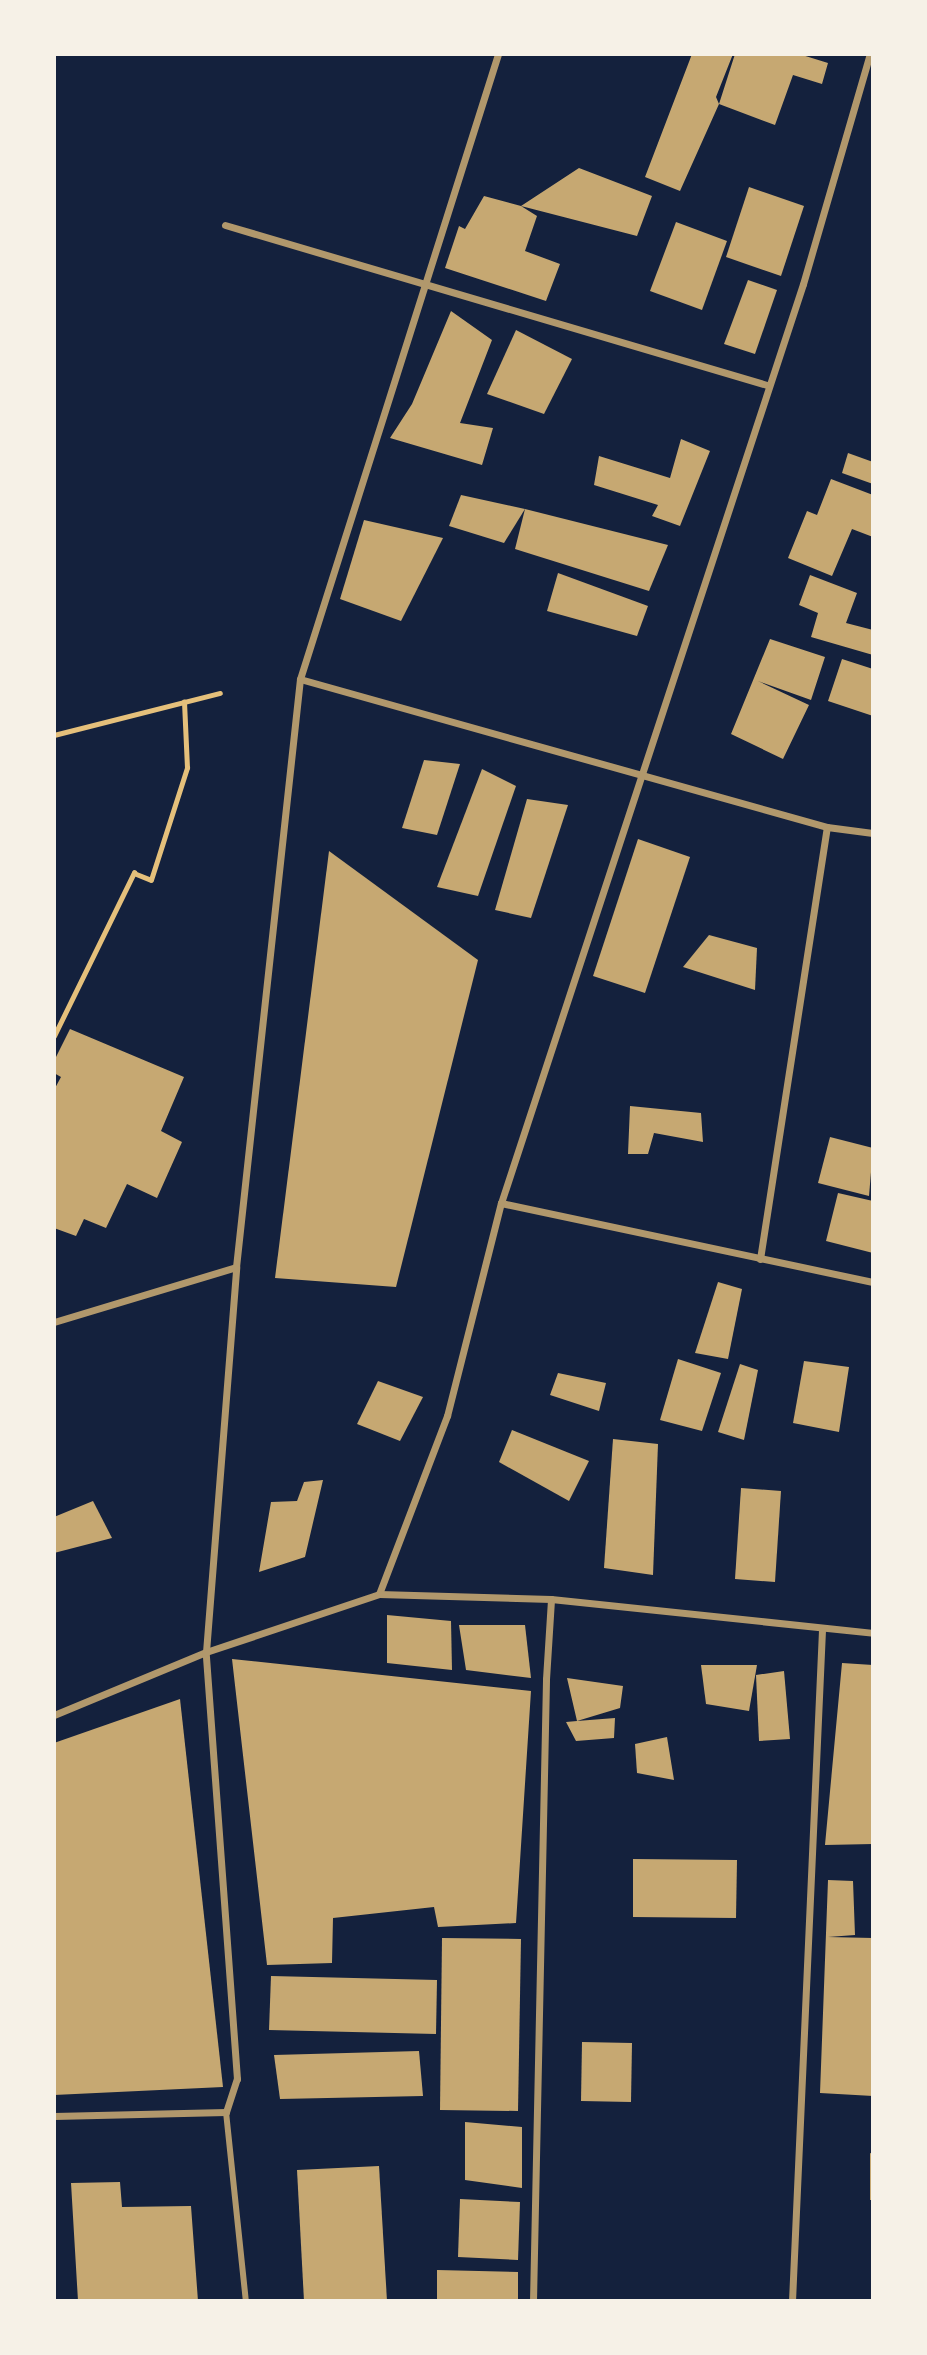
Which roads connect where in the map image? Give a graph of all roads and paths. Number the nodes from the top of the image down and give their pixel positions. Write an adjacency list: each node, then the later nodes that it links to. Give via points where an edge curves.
1 (498, 54): 4 (street)
2 (870, 54): 5 (street, via 803,284)
3 (225, 225): 4 (street)
4 (429, 282): 5 (street); 6 (street)
5 (767, 385): 10 (street)
6 (300, 679): 10 (street); 16 (street)
7 (220, 693): 8 (path)
8 (184, 702): 9 (path); 13 (path, via 187,768 150,880 134,873)
9 (54, 735)
10 (645, 774): 11 (street); 14 (street)
11 (827, 827): 12 (street); 15 (street)
12 (873, 833)
13 (54, 1035)
14 (502, 1203): 15 (street); 19 (street, via 447,1416)
15 (760, 1259): 17 (street)
16 (236, 1267): 18 (street); 23 (street)
17 (873, 1282)
18 (54, 1322)
19 (379, 1594): 20 (street); 23 (street)
20 (551, 1599): 21 (street); 28 (street, via 545,1679)
21 (822, 1629): 22 (street); 29 (street)
22 (873, 1633)
23 (206, 1651): 24 (street); 25 (street, via 237,2079)
24 (54, 1715)
25 (226, 2112): 26 (street); 27 (street)
26 (54, 2116)
27 (246, 2301)
28 (533, 2301)
29 (792, 2301)

